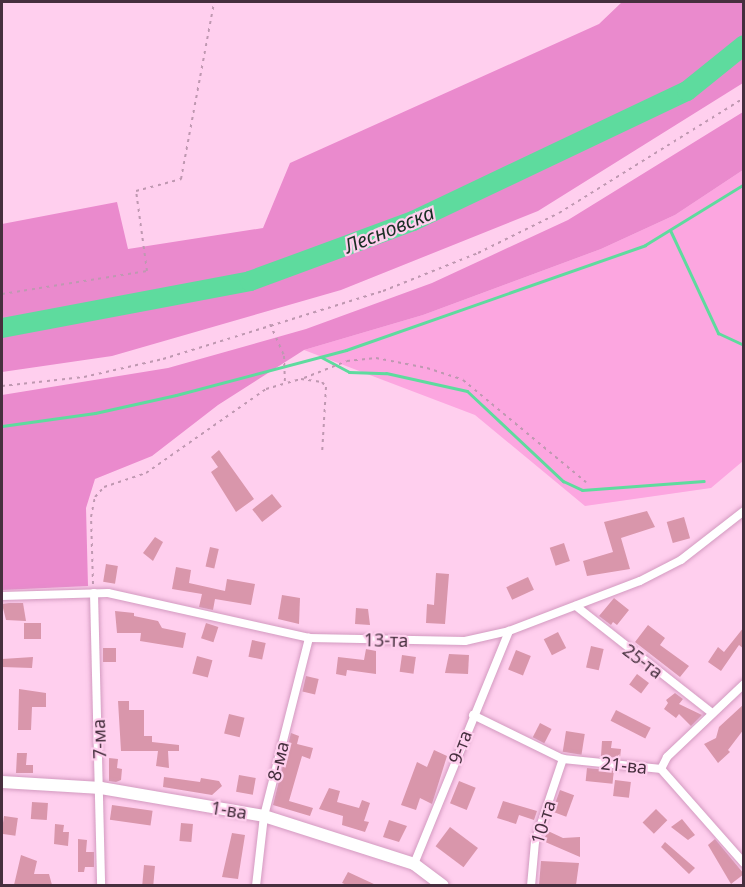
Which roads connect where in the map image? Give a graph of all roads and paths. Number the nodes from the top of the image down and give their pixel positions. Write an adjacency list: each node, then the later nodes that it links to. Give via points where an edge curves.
1 (214, 2): 3 (path, via 181,179 135,191 147,270)
2 (744, 98): 4 (path, via 559,213 478,253 383,291)
3 (2, 294)
4 (270, 324): 6 (path, via 284,356); 7 (path, via 163,359 84,376)
5 (301, 379): 6 (path); 8 (path, via 322,382 326,387); 9 (path, via 347,361 376,358 463,380)
6 (285, 381): 11 (path, via 230,412 146,473 104,487 95,497 91,517)
7 (2, 386)
8 (322, 454)
9 (586, 482)
10 (742, 518): 13 (street, 13-та, via 681,560)
11 (94, 593): 12 (street, 13-та); 15 (street, 13-та); 22 (street, 7-ма)
12 (2, 596)
13 (576, 606): 14 (street, 13-та); 17 (street, 25-та)
14 (509, 631): 15 (street, 13-та, via 465,641); 18 (street, 9-та)
15 (309, 638): 23 (street, 8-ма)
16 (744, 684): 17 (street)
17 (712, 713): 20 (street)
18 (473, 715): 19 (street, 21-ва); 25 (street, 9-та)
19 (563, 759): 20 (street, 21-ва); 29 (street, 10-та, via 534,842)
20 (661, 769): 24 (street, 21-ва)
21 (2, 782): 22 (street, 1-ва)
22 (101, 788): 23 (street, 1-ва); 26 (street, 7-ма)
23 (264, 816): 25 (street, 1-ва); 27 (street, 8-ма)
24 (744, 863)
25 (414, 864): 28 (street, 1-ва)
26 (101, 885)
27 (256, 885)
28 (443, 885)
29 (531, 885)

